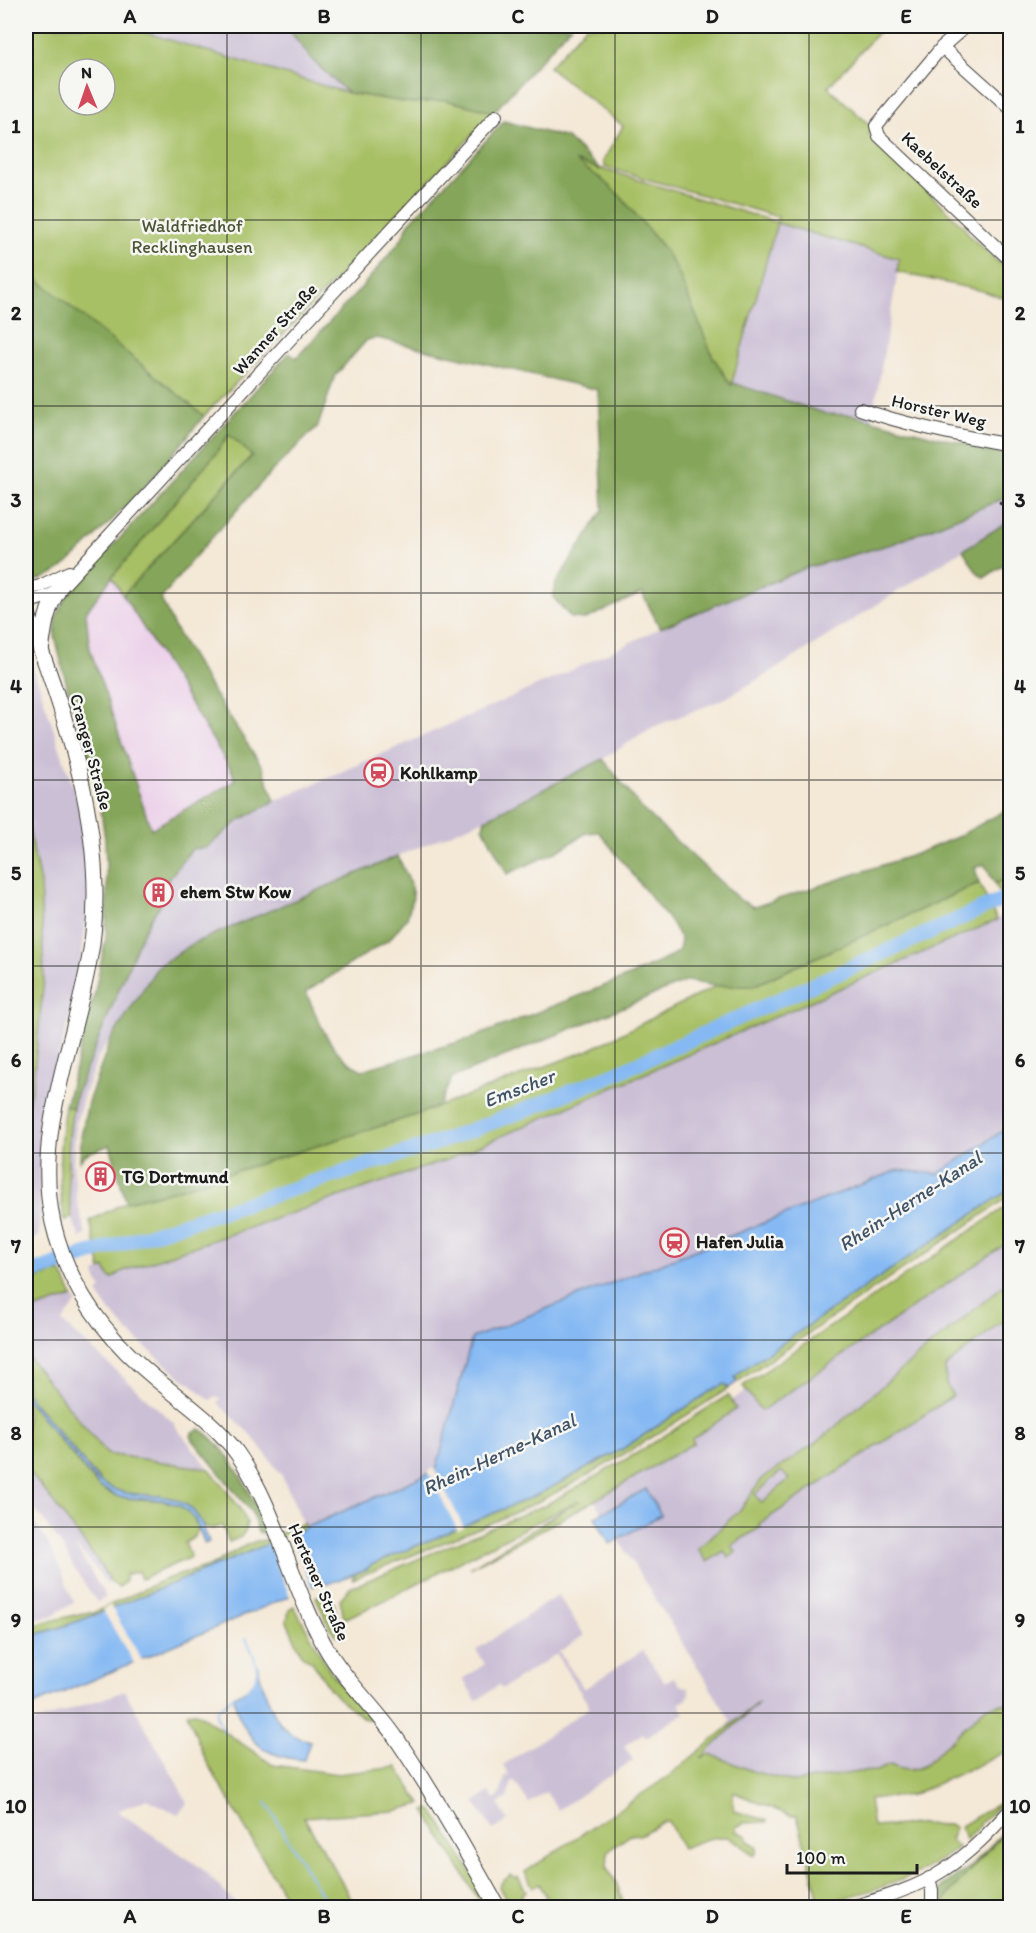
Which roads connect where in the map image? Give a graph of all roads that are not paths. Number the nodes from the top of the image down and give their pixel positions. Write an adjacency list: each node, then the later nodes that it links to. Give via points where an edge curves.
1 (966, 26): 2 (street)
2 (942, 47): 3 (street); 5 (street, Kaebelstraße, via 876,130)
3 (1011, 108)
4 (496, 116): 8 (street, Wanner Straße)
5 (1011, 260)
6 (860, 409): 7 (street, Horster Weg, via 952,435)
7 (1011, 445)
8 (81, 565): 9 (street, Wanner Straße, via 48,583); 10 (street, Wanner Straße)
9 (26, 589)
10 (58, 591): 11 (street, Wanner Straße); 13 (main road, via 47,614)
11 (26, 603)
12 (26, 609): 13 (main road, Cranger Straße)
13 (41, 651): 14 (main road, Cranger Straße, via 81,773 94,866 95,902 87,972 53,1110 47,1166 59,1244)
14 (78, 1288): 17 (main road, Hertener Straße, via 116,1342 212,1424 236,1451 258,1489 323,1642 355,1690 394,1735)
15 (1011, 1810): 16 (street, via 976,1845)
16 (929, 1878): 18 (street); 19 (street)
17 (498, 1908)
18 (848, 1908)
19 (932, 1908)

